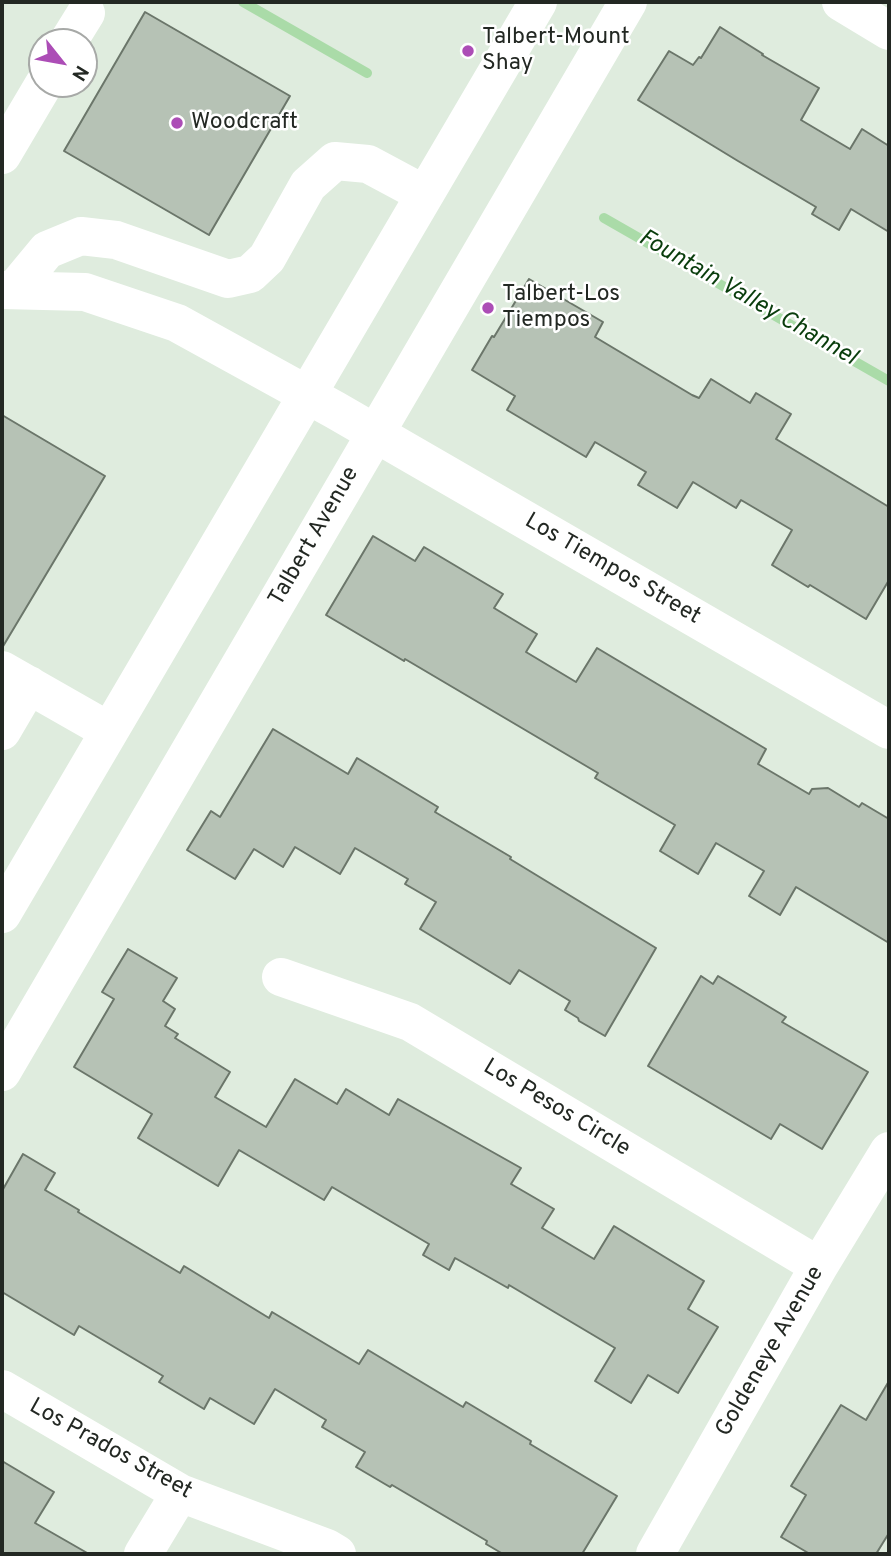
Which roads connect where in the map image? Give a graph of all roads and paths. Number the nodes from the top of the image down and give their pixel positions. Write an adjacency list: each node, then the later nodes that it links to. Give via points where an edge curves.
1 (538, 2): 7 (street)
2 (628, 2): 10 (street, Talbert Avenue)
3 (841, 2): 4 (street)
4 (889, 31)
5 (36, 98): 6 (street)
6 (2, 155)
7 (424, 194): 8 (street, via 368,164 335,162 308,185 267,258 250,275 228,279 116,240 81,236 47,250); 9 (street)
8 (8, 290): 9 (street, Los Tiempos Street, via 85,292 177,323)
9 (321, 402): 10 (street, Los Tiempos Street); 14 (street)
10 (376, 433): 12 (street, Los Tiempos Street); 17 (street, Talbert Avenue)
11 (15, 678): 13 (street); 14 (street)
12 (889, 730)
13 (2, 731)
14 (109, 731): 15 (street)
15 (2, 914)
16 (281, 977): 19 (street, Los Pesos Circle, via 410,1022)
17 (2, 1072)
18 (889, 1151): 19 (street, Goldeneye Avenue)
19 (819, 1266): 24 (street, Goldeneye Avenue)
20 (2, 1389): 21 (street, Los Prados Street)
21 (180, 1493): 22 (street); 23 (street, Los Prados Street)
22 (143, 1554)
23 (337, 1554)
24 (655, 1554)

